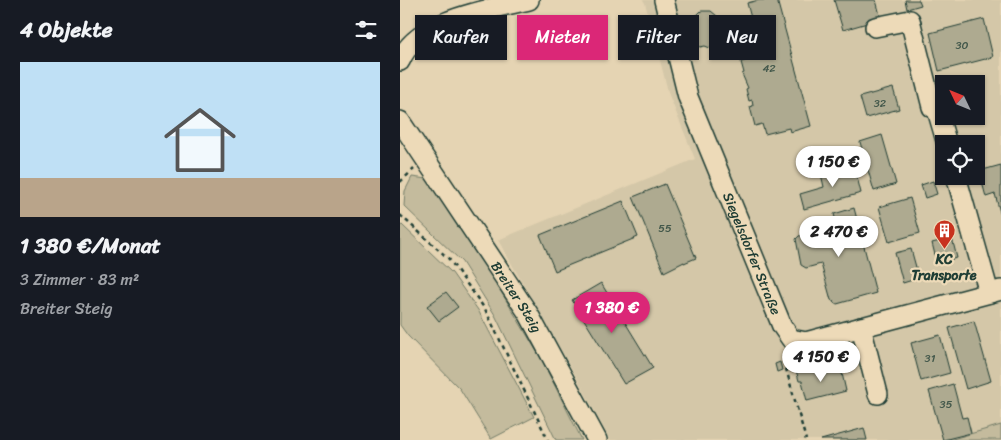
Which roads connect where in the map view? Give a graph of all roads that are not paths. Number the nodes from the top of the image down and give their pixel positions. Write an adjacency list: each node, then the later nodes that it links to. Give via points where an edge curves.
1 (529, 0): 4 (street, via 445,23 410,45)
2 (664, 0): 9 (street, Siegelsdorfer Straße, via 688,96 782,326 791,339 806,342)
3 (875, 27): 6 (street, via 910,20 932,107 937,110)
4 (400, 61)
5 (400, 121): 11 (street, Breiter Steig, via 528,312)
6 (944, 135)
7 (959, 185): 8 (street)
8 (995, 292): 9 (street)
9 (861, 327): 10 (street)
10 (878, 394)
11 (597, 440)

